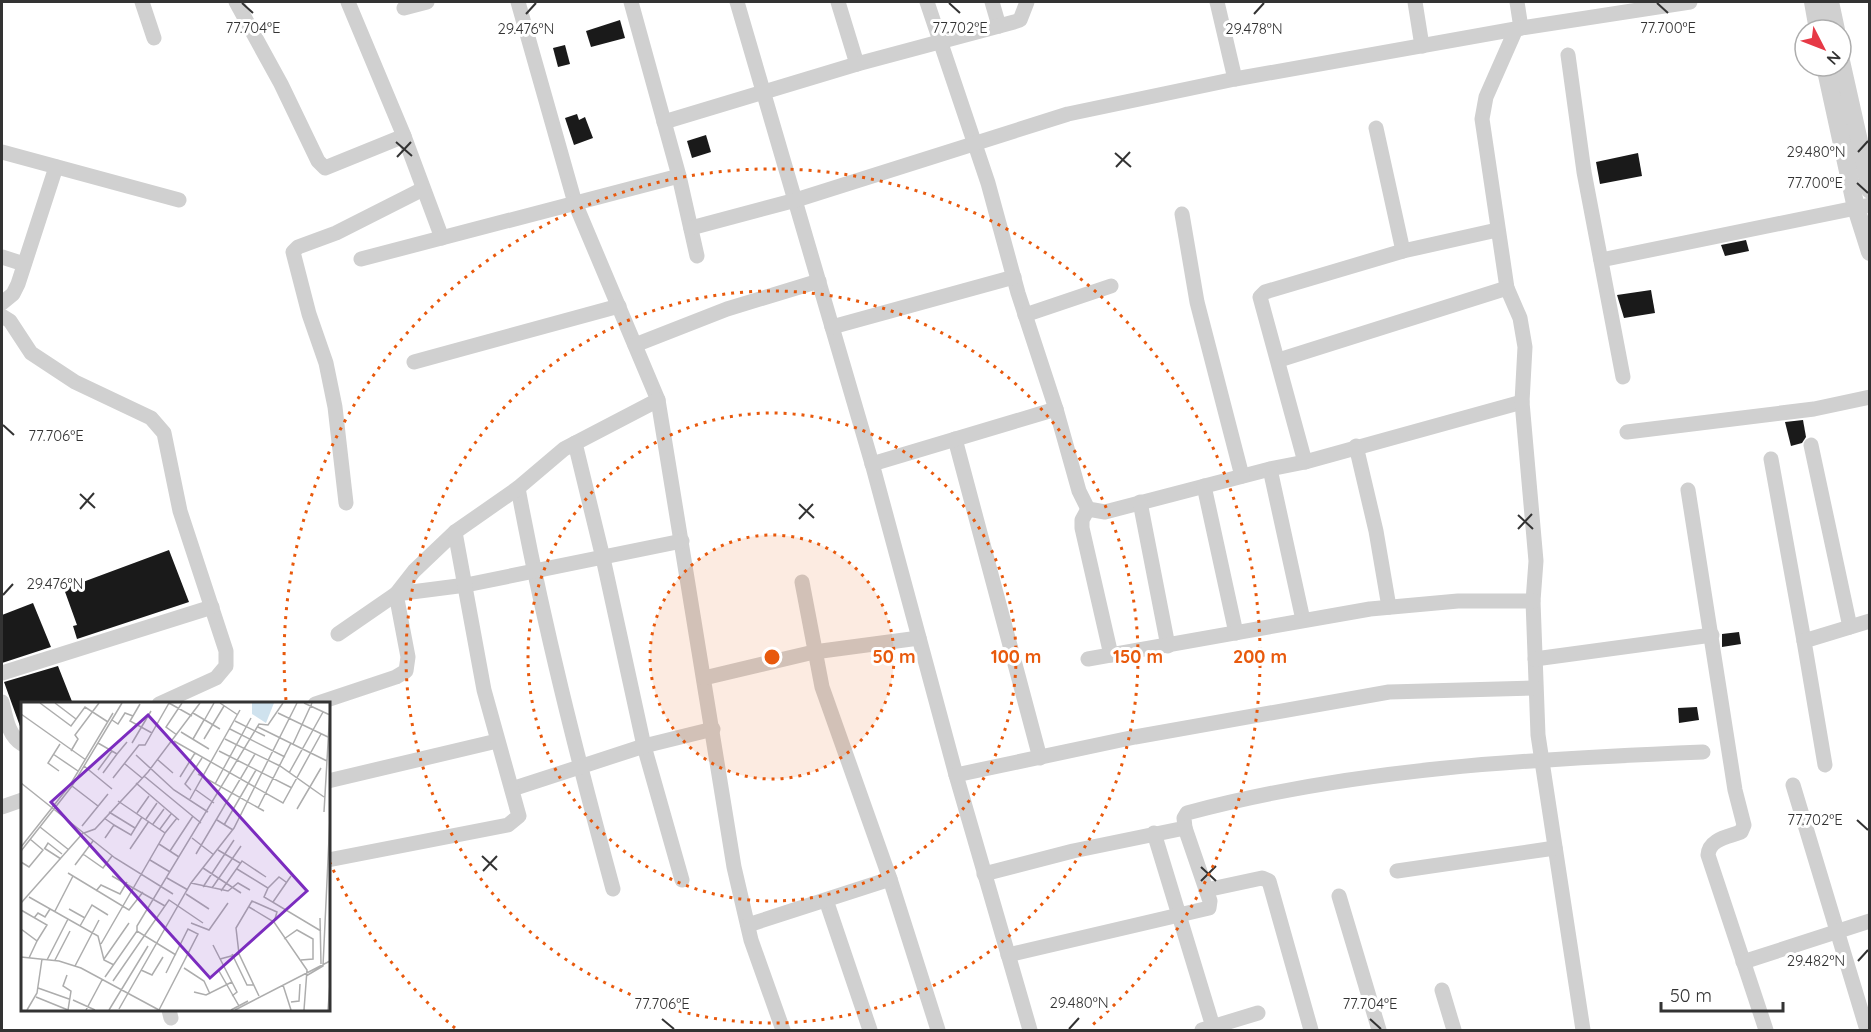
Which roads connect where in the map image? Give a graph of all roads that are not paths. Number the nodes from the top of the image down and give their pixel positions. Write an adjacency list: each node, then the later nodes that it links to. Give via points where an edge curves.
1 (142, 2): 23 (street)
2 (236, 2): 34 (street, via 325,168)
3 (348, 2): 34 (street)
4 (428, 2): 18 (street)
5 (518, 2): 43 (street)
6 (631, 2): 32 (street)
7 (737, 2): 31 (street)
8 (838, 2): 27 (street)
9 (927, 2): 24 (street)
10 (992, 2): 21 (street)
11 (1027, 2): 21 (street, via 1020,20)
12 (1217, 2): 30 (street)
13 (1416, 2): 25 (street)
14 (1517, 2): 22 (street)
15 (1690, 2): 22 (street)
16 (1813, 2): 19 (street)
17 (1830, 2): 20 (street)
18 (404, 8)
19 (1816, 18)
20 (1833, 18)
21 (999, 26): 24 (street)
22 (1518, 28): 25 (street); 47 (street, via 1482,110)
23 (154, 38)
24 (939, 41): 27 (street); 35 (street)
25 (1422, 46): 30 (street)
26 (1568, 56): 54 (street)
27 (857, 64): 31 (street)
28 (1828, 78): 44 (street)
29 (1845, 78): 40 (street)
30 (1235, 79): 35 (street, via 1068,114)
31 (763, 93): 32 (street); 42 (street)
32 (664, 122): 38 (street)
33 (1376, 128): 49 (street)
34 (404, 136): 39 (street)
35 (975, 146): 42 (street); 56 (street)
36 (2, 152): 37 (street)
37 (56, 167): 41 (street); 55 (street)
38 (679, 176): 43 (street); 46 (street)
39 (423, 189): 48 (street); 87 (street, via 292,252 326,363)
40 (1869, 190)
41 (179, 200)
42 (795, 200): 46 (street); 57 (street)
43 (575, 204): 48 (street); 61 (street)
44 (1863, 207): 50 (street); 54 (street)
45 (1182, 214): 82 (street, via 1197,302)
46 (691, 228): 51 (street)
47 (1497, 230): 49 (street); 59 (street)
48 (442, 238): 53 (street)
49 (1403, 251): 66 (street, via 1262,294 1260,303)
50 (1869, 252)
51 (697, 256)
52 (2, 257): 55 (street)
53 (361, 259)
54 (1601, 260): 68 (street)
55 (24, 264): 60 (street, via 13,294)
56 (1014, 277): 63 (street); 64 (street)
57 (819, 280): 64 (street); 65 (street, via 727,309)
58 (1111, 286): 63 (street)
59 (1507, 288): 66 (street); 71 (street, via 1520,318 1525,347)
60 (2, 303)
61 (619, 306): 65 (street); 67 (street)
62 (2, 315): 97 (street, via 31,352 75,382 141,412 159,425 166,440 180,511)
63 (1025, 315): 72 (street)
64 (832, 327): 80 (street)
65 (635, 345): 70 (street)
66 (1279, 360): 79 (street)
67 (414, 362)
68 (1623, 377)
69 (1869, 397): 73 (street, via 1814,409)
70 (658, 400): 75 (street); 90 (street)
71 (1522, 402): 77 (street); 96 (street, via 1536,561)
72 (1056, 409): 74 (street); 88 (street, via 1079,491)
73 (1627, 432)
74 (955, 439): 80 (street); 123 (street)
75 (575, 443): 84 (street); 91 (street)
76 (1811, 445): 101 (street)
77 (1356, 446): 79 (street); 98 (street)
78 (1771, 459): 106 (street)
79 (1305, 462): 81 (street)
80 (872, 464): 105 (street)
81 (1270, 468): 82 (street); 99 (street)
82 (1242, 476): 83 (street)
83 (1204, 486): 86 (street); 102 (street)
84 (518, 488): 89 (street); 92 (street)
85 (1688, 490): 104 (street)
86 (1140, 502): 88 (street, via 1105,512); 107 (street)
87 (346, 504)
88 (1088, 509): 109 (street, via 1082,528)
89 (455, 532): 94 (street); 95 (street)
90 (682, 541): 91 (street); 113 (street)
91 (603, 558): 92 (street); 121 (street)
92 (533, 570): 94 (street); 126 (street)
93 (802, 582): 108 (street)
94 (466, 585): 95 (street); 119 (street, via 471,630)
95 (396, 594): 103 (street); 117 (street, via 408,657 406,671)
96 (1533, 601): 98 (street, via 1458,601); 111 (street)
97 (212, 607): 112 (street); 116 (street, via 226,651 226,666 216,678)
98 (1389, 607): 99 (street)
99 (1304, 620): 102 (street)
100 (1869, 621): 101 (street)
101 (1850, 627): 106 (street)
102 (1236, 633): 107 (street)
103 (338, 634)
104 (1712, 635): 111 (street); 150 (street, via 1735,790 1744,825 1740,832 1711,845 1708,855)
105 (919, 638): 108 (street); 127 (street)
106 (1804, 641): 125 (street)
107 (1168, 646): 109 (street)
108 (814, 652): 113 (street); 139 (street, via 822,687)
109 (1111, 656): 110 (street)
110 (1088, 659)
111 (1535, 659): 114 (street)
112 (2, 673)
113 (704, 678): 118 (street)
114 (1535, 688): 123 (street, via 1389,692); 124 (street)
115 (2, 702): 120 (street, via 8,727)
116 (163, 702)
117 (321, 702)
118 (713, 729): 121 (street); 147 (street, via 734,867)
119 (497, 741): 128 (street); 130 (street)
120 (21, 743)
121 (644, 747): 126 (street); 140 (street)
122 (1703, 752): 124 (street)
123 (1040, 758): 127 (street)
124 (1541, 758): 133 (street, via 1291,789 1187,813); 135 (street)
125 (1826, 765)
126 (580, 767): 130 (street); 141 (street)
127 (957, 775): 138 (street)
128 (330, 781)
129 (1792, 785): 148 (street)
130 (512, 789): 136 (street, via 519,811 513,823)
131 (21, 800): 132 (street)
132 (2, 807)
133 (1185, 828): 134 (street); 142 (street)
134 (1154, 833): 138 (street); 145 (street)
135 (1555, 848): 137 (street); 161 (street)
136 (330, 860)
137 (1397, 871)
138 (984, 874): 149 (street)
139 (890, 879): 144 (street); 156 (street)
140 (682, 880)
141 (613, 889)
142 (1206, 890): 145 (street, via 1209,908); 158 (street, via 1257,879 1269,881)
143 (1339, 896): 159 (street)
144 (826, 900): 147 (street); 155 (street)
145 (1179, 916): 149 (street); 153 (street)
146 (1869, 921): 148 (street)
147 (748, 925): 154 (street)
148 (1838, 933): 150 (street); 163 (street)
149 (1008, 955): 157 (street)
150 (1743, 962): 162 (street)
151 (1442, 990): 160 (street)
152 (1258, 1013): 153 (street)
153 (1209, 1029)
154 (783, 1030)
155 (870, 1030)
156 (938, 1030)
157 (1030, 1030)
158 (1311, 1030)
159 (1379, 1030)
160 (1454, 1030)
161 (1583, 1030)
162 (1766, 1030)
163 (1867, 1030)

